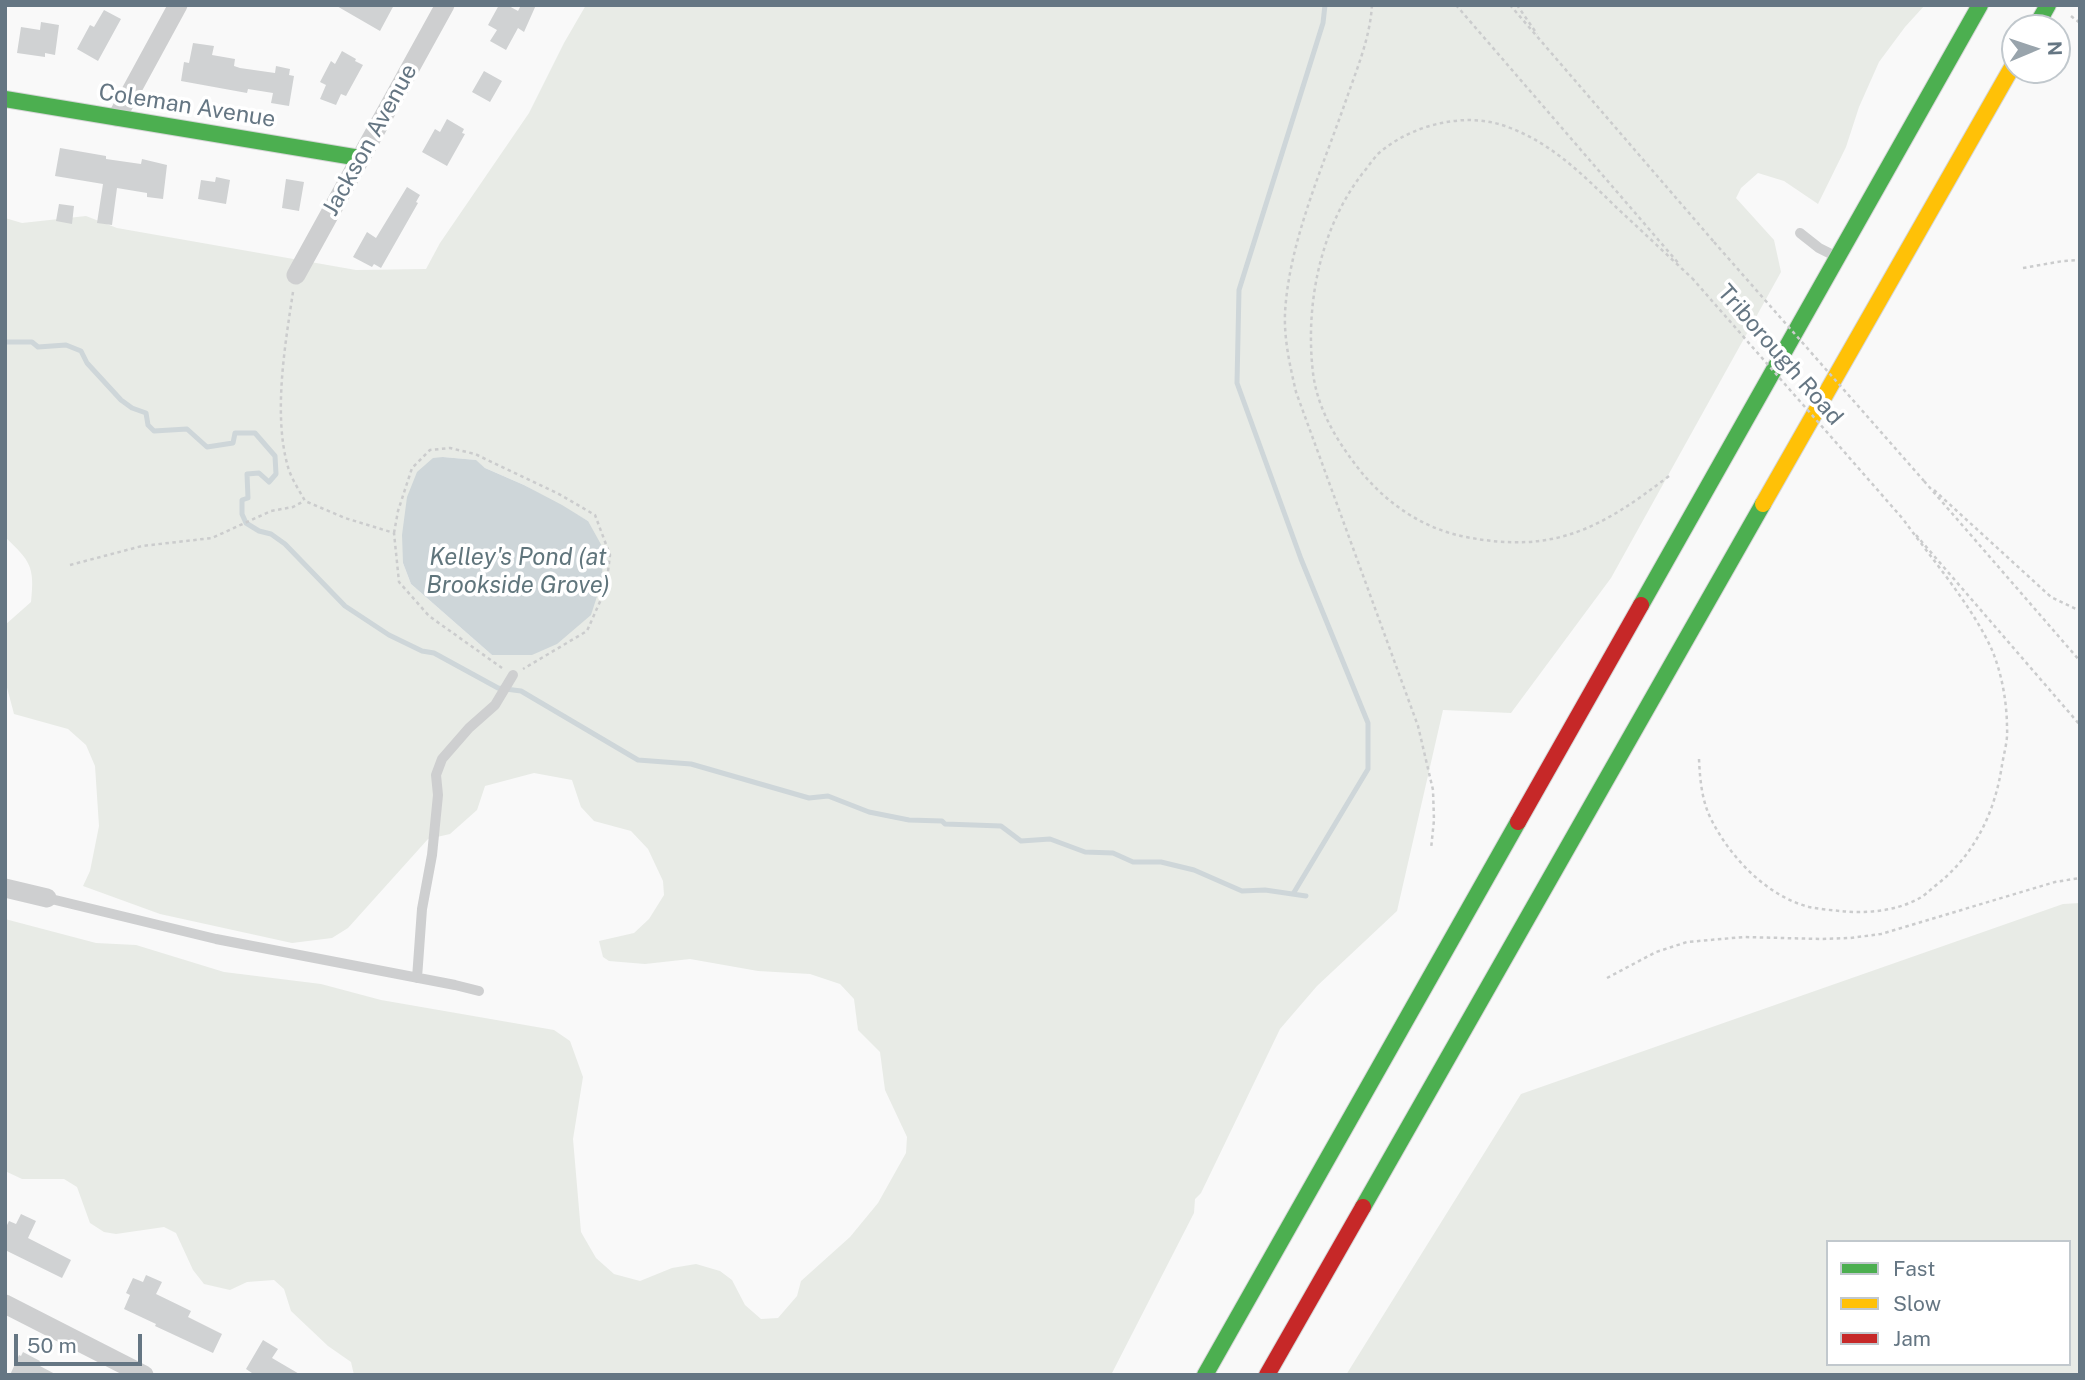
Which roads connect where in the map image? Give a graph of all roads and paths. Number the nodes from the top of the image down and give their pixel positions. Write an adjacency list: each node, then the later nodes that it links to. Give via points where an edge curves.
1 (178, 5): 11 (street)
2 (444, 5): 12 (street, Jackson Avenue)
3 (1372, 5): 30 (path, via 1366,41 1301,231 1286,313 1287,350 1296,392 1418,726 1433,790)
4 (1456, 5): 18 (path, Triborough Road)
5 (1510, 5): 8 (path, Triborough Road)
6 (1517, 5): 8 (path)
7 (1980, 5): 14 (main road)
8 (1547, 48): 20 (path, Triborough Road, bridge)
9 (2002, 84): 40 (main road)
10 (5, 99): 11 (main road, Coleman Avenue)
11 (117, 117): 12 (main road, Coleman Avenue)
12 (360, 158): 17 (street, Jackson Avenue)
13 (1800, 233): 14 (lane)
14 (1838, 257): 39 (main road)
15 (2080, 260): 16 (path)
16 (2023, 268)
17 (296, 275): 21 (path, via 280,411 288,468)
18 (1692, 278): 19 (path, via 1568,160 1539,141 1504,125 1470,119 1441,122 1405,135 1377,154 1353,186 1332,226 1319,269 1312,323 1313,375 1324,415 1340,444 1378,493 1428,526 1505,543 1562,537 1631,505); 22 (path, Triborough Road, bridge)
19 (1668, 476)
20 (1924, 481): 25 (path, via 2051,597); 26 (path, Triborough Road)
21 (305, 501): 23 (path); 24 (path, via 212,538 142,547)
22 (1903, 519): 28 (path, Triborough Road); 29 (path, via 1970,613 1992,651 2003,685 2008,730 2000,778 1987,821 1966,857 1918,900 1887,910 1854,913 1802,904 1773,891 1726,843 1706,804)
23 (394, 533): 27 (path, via 399,582 429,616); 27 (path, via 412,468 430,450 450,448 475,454 558,492 595,515 610,555 606,589 587,631)
24 (70, 565)
25 (2080, 611)
26 (2080, 661)
27 (513, 675): 34 (lane, via 495,705 442,759 436,775 438,795)
28 (2080, 726)
29 (1699, 760)
30 (1431, 849)
31 (2080, 878): 35 (path, via 1881,933 1841,939 1744,937 1687,942 1656,952)
32 (5, 888): 33 (street)
33 (47, 898): 34 (lane, via 216,939)
34 (416, 978): 36 (lane)
35 (1607, 978)
36 (478, 991)
37 (5, 1304): 38 (street)
38 (144, 1375)
39 (1205, 1375)
40 (1267, 1375)

